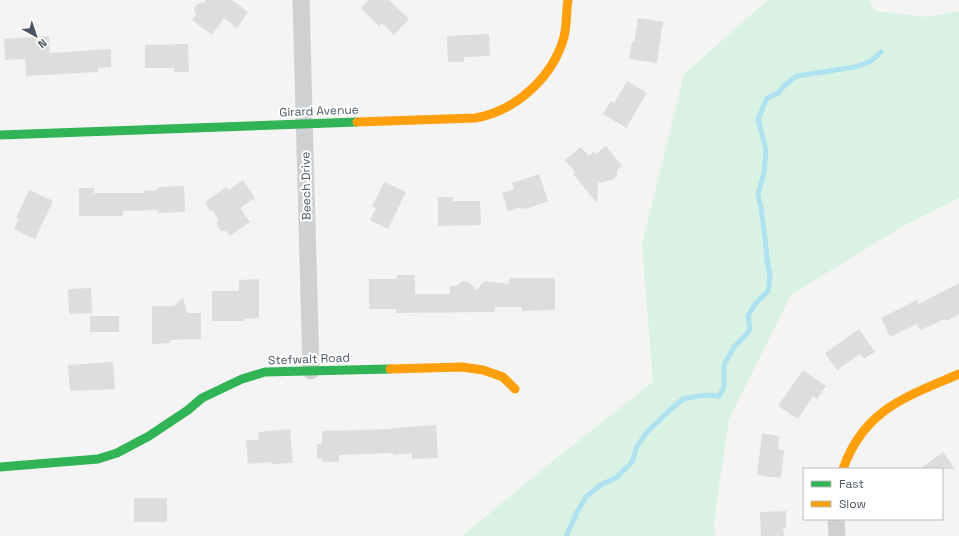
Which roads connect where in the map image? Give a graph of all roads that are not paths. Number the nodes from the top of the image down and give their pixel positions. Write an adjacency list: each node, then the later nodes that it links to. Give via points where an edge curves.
1 (301, 0): 3 (street, Beech Drive)
2 (568, 0): 3 (street, Girard Avenue, via 564,37 557,56 546,74 522,97 493,114 475,118)
3 (304, 123): 4 (street, Girard Avenue); 5 (street, Beech Drive)
4 (0, 135)
5 (310, 371): 7 (street, Stefwalt Road, via 462,367 484,370 503,377); 8 (street, Stefwalt Road, via 264,372 242,379 202,398 149,436 116,454 98,459)
6 (959, 374): 9 (street, via 896,402 884,411 867,426 856,441)
7 (515, 390)
8 (0, 467)
9 (843, 468)
10 (836, 520): 11 (street)
11 (837, 536)

